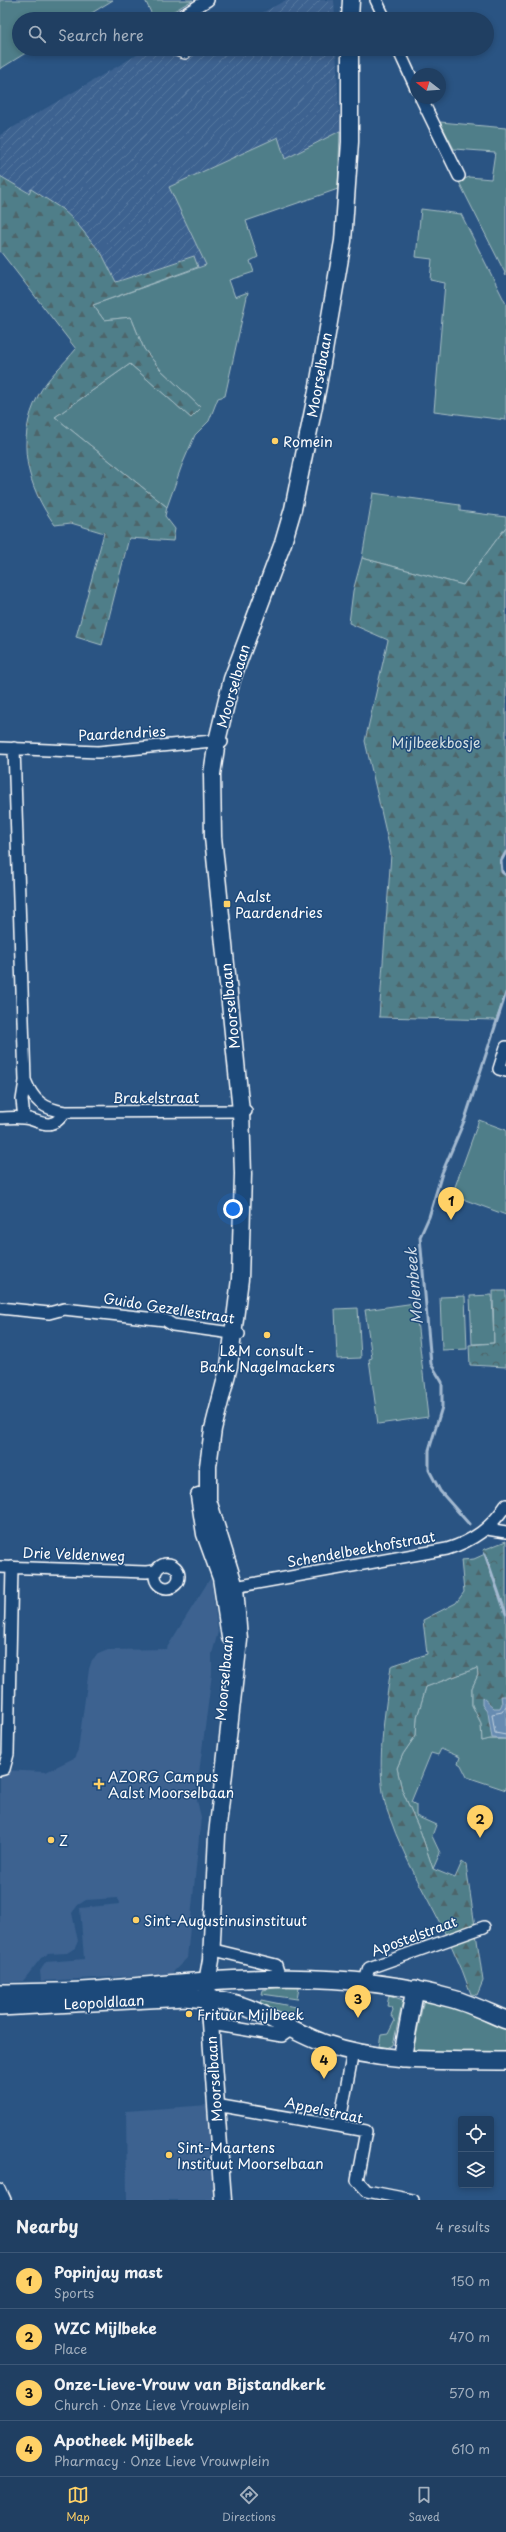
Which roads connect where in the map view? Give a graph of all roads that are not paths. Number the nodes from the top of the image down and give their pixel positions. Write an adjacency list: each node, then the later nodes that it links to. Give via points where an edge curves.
1 (208, 0): 4 (street)
2 (351, 0): 5 (main road)
3 (376, 0): 6 (street)
4 (188, 12)
5 (350, 12)
6 (382, 12)
7 (350, 56): 12 (main road, Moorselbaan, via 350,142 343,241 318,386 289,523 235,673)
8 (401, 56): 9 (street)
9 (410, 75)
10 (424, 104): 11 (street)
11 (459, 176)
12 (219, 742): 14 (street, Paardendries, via 98,752); 18 (main road, Moorselbaan, via 212,774 212,813)
13 (0, 748): 14 (street, Paardendries)
14 (14, 748): 17 (street, Brakelstraat)
15 (506, 1047): 16 (street, via 499,1069)
16 (506, 1071)
17 (25, 1080): 19 (street, Brakelstraat, via 30,1094 37,1102 53,1110); 21 (street, Brakelstraat, via 22,1100)
18 (244, 1111): 19 (street, Brakelstraat); 23 (main road, Moorselbaan, via 243,1241)
19 (65, 1112): 21 (street, via 59,1120 50,1123 38,1124)
20 (0, 1118): 21 (street)
21 (24, 1118)
22 (0, 1308): 23 (street, Guido Gezellestraat, via 49,1313 64,1309 134,1316 165,1320 173,1325)
23 (236, 1333): 30 (main road, Moorselbaan, via 225,1365 211,1443 207,1485 208,1500)
24 (506, 1505): 25 (street, Schendelbeekhofstraat)
25 (487, 1529): 26 (street); 30 (street, Schendelbeekhofstraat, via 467,1542 447,1549)
26 (506, 1532)
27 (0, 1567): 28 (street, Drie Veldenweg)
28 (12, 1567): 29 (street, Drie Veldenweg); 31 (street, via 8,1754 4,1769)
29 (152, 1573)
30 (229, 1588): 33 (main road, Moorselbaan, via 239,1640 217,1835); 35 (main road, Moorselbaan, via 230,1640 204,1884 200,1966)
31 (0, 1770)
32 (484, 1927): 36 (street, Apostelstraat, via 369,1968)
33 (210, 1949): 34 (street, via 276,1965); 35 (main road, Moorselbaan)
34 (280, 1978): 35 (main road, Leopoldlaan); 36 (main road, Leopoldlaan, via 327,1978)
35 (206, 1982): 38 (main road, Leopoldlaan); 39 (main road, Moorselbaan)
36 (364, 1983): 37 (main road, Leopoldlaan)
37 (415, 1989): 41 (main road, Leopoldlaan, via 469,2004); 45 (main road)
38 (0, 1993)
39 (208, 2000): 40 (main road, Leopoldlaan, via 186,1997); 42 (main road, Moorselbaan); 43 (main road, Leopoldlaan, via 243,2007)
40 (0, 2007)
41 (506, 2020)
42 (211, 2024): 43 (street, via 282,2036); 47 (main road, Moorselbaan)
43 (292, 2029): 44 (main road, Leopoldlaan, via 325,2044)
44 (353, 2052): 45 (main road, Leopoldlaan); 48 (street)
45 (402, 2059): 46 (main road, Leopoldlaan)
46 (506, 2061)
47 (216, 2105): 48 (street, Appelstraat); 51 (main road, Moorselbaan)
48 (339, 2126): 52 (street, Appelstraat, via 366,2131 357,2180 361,2186 367,2191)
49 (0, 2189): 50 (street)
50 (4, 2200)
51 (223, 2200)
52 (413, 2200)

